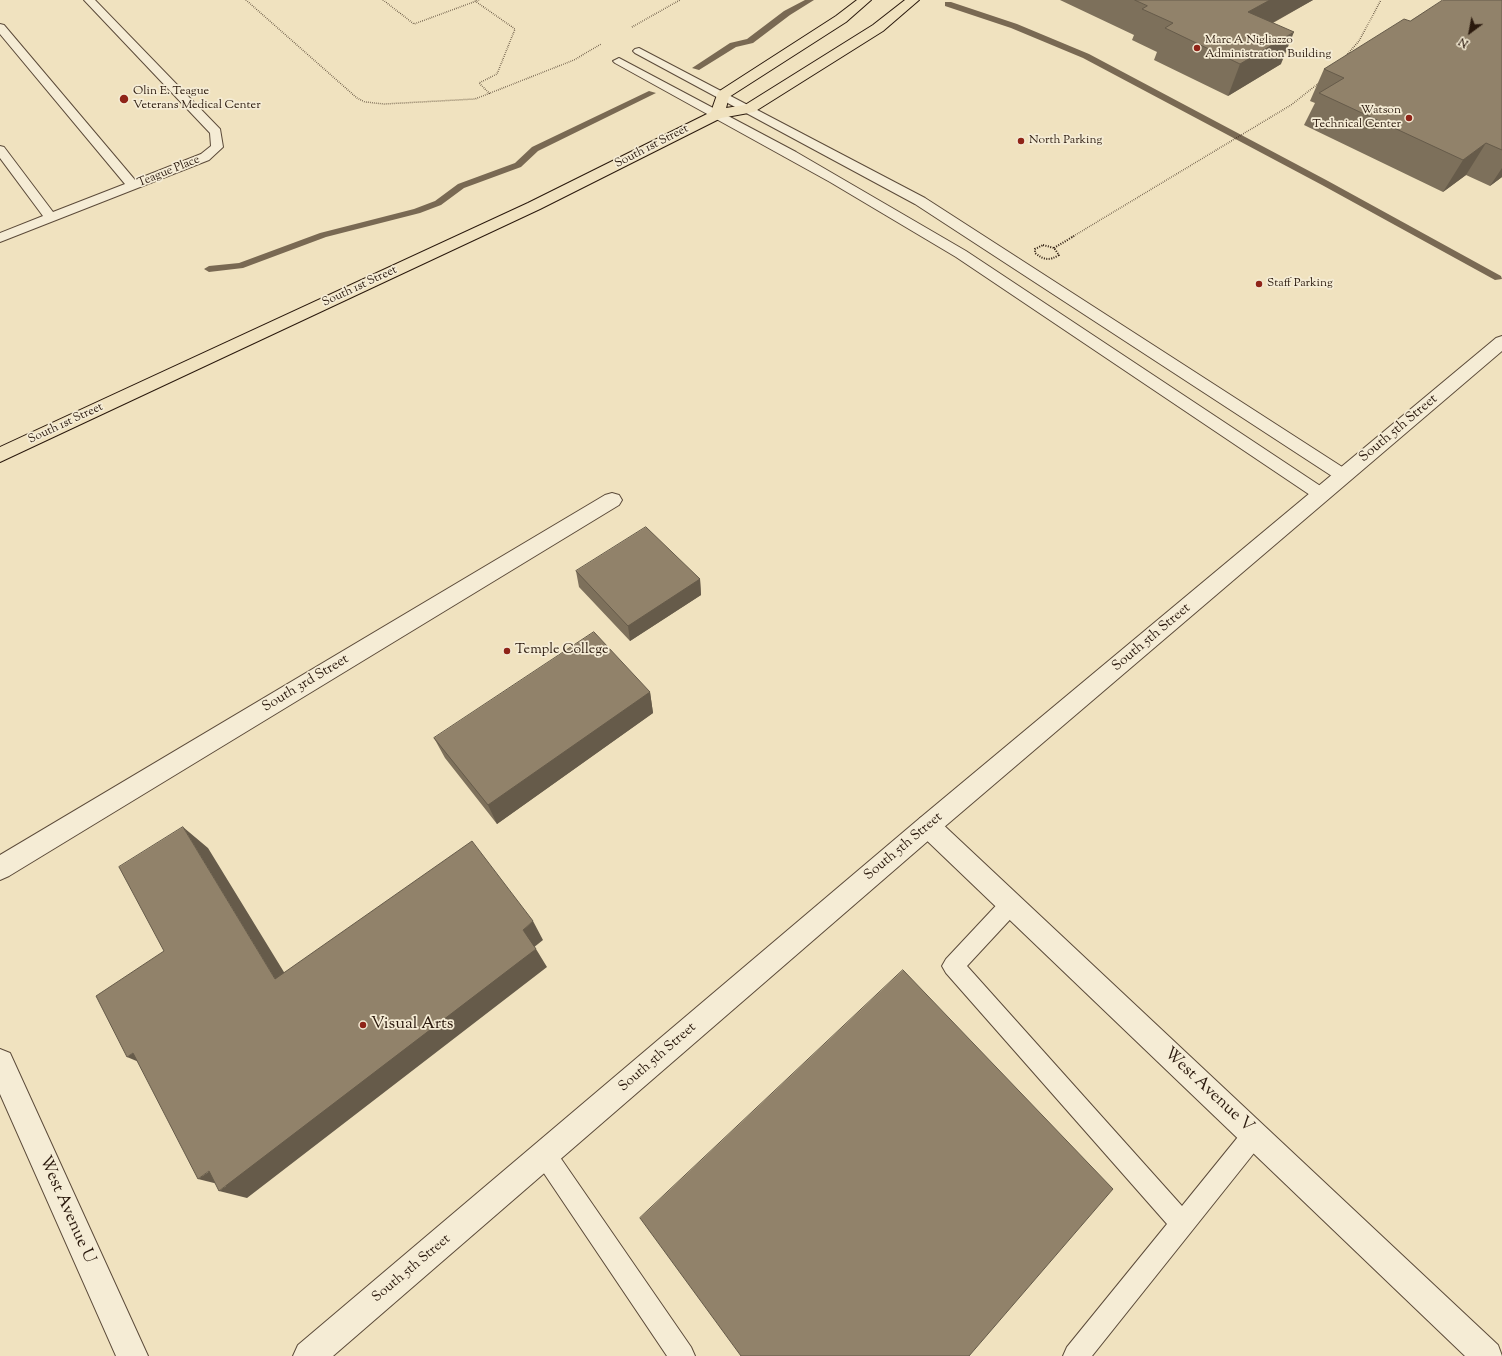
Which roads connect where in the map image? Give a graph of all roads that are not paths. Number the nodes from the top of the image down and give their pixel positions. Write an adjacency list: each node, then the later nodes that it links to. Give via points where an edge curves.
1 (89, 0): 11 (lane, Teague Place, via 216,132 217,147 205,157)
2 (865, 0): 7 (main road, via 841,19)
3 (914, 0): 8 (main road, South 1st Street, via 878,28)
4 (0, 27): 11 (lane)
5 (639, 51): 7 (lane)
6 (620, 61): 9 (lane)
7 (723, 95): 8 (lane); 9 (main road)
8 (749, 109): 9 (main road, South 1st Street); 16 (lane, via 920,201)
9 (717, 114): 15 (main road, South 1st Street, via 534,206); 17 (lane, via 853,189 961,254)
10 (0, 150): 12 (lane)
11 (133, 186): 12 (lane, Teague Place)
12 (51, 218): 13 (lane, Teague Place)
13 (0, 238)
14 (1502, 342): 16 (street, South 5th Street)
15 (0, 454)
16 (1344, 476): 17 (street, South 5th Street)
17 (1322, 495): 19 (street, South 5th Street)
18 (612, 500): 20 (street, South 3rd Street)
19 (928, 826): 21 (street, West Avenue V); 24 (street, South 5th Street)
20 (0, 868)
21 (1011, 904): 23 (street, West Avenue V); 25 (lane, via 953,966)
22 (0, 1063): 26 (street, West Avenue U)
23 (1254, 1135): 25 (lane); 30 (street, West Avenue V)
24 (545, 1155): 27 (street, South 5th Street); 28 (lane)
25 (1183, 1225): 29 (lane)
26 (132, 1356)
27 (309, 1356)
28 (682, 1356)
29 (1076, 1356)
30 (1487, 1356)

